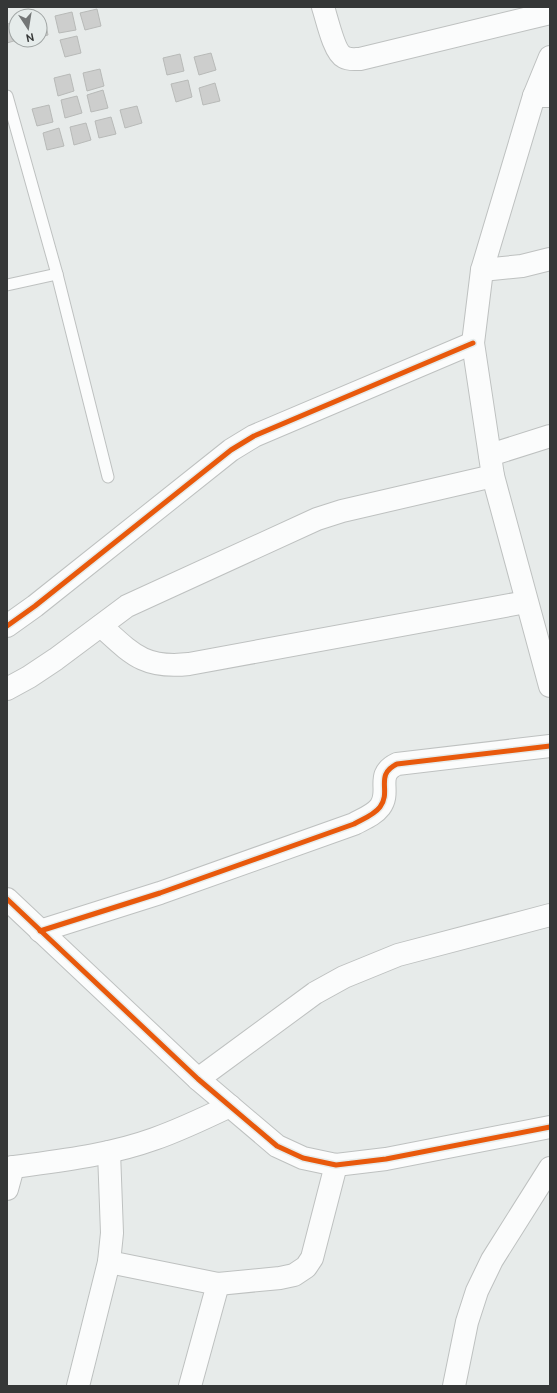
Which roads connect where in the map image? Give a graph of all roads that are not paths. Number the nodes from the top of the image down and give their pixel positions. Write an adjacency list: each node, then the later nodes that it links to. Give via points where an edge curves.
1 (323, 7): 2 (street, via 337,50 343,57 350,59 360,59)
2 (550, 13)
3 (550, 57): 5 (street)
4 (7, 96): 8 (lane)
5 (542, 96): 7 (street)
6 (550, 259): 7 (street, via 522,266)
7 (482, 270): 10 (street)
8 (56, 274): 9 (lane); 14 (lane)
9 (7, 285)
10 (473, 343): 12 (street); 16 (street, via 254,436 231,450)
11 (550, 436): 12 (street)
12 (490, 455): 13 (street)
13 (493, 476): 15 (street); 17 (street, via 317,519 127,606)
14 (108, 477)
15 (526, 602): 17 (street, via 173,666 143,660 127,650); 18 (street)
16 (7, 626)
17 (101, 626): 19 (street, via 29,677)
18 (550, 686)
19 (7, 689)
20 (550, 746): 23 (street, via 397,764 385,773 384,798 381,806 354,824 160,893)
21 (7, 899): 23 (street)
22 (550, 915): 24 (street, via 398,955 344,977 315,993)
23 (40, 931): 24 (street)
24 (198, 1079): 25 (street)
25 (230, 1106): 27 (street, via 154,1140); 28 (street, via 277,1146 303,1158)
26 (550, 1127): 28 (street, via 386,1159)
27 (108, 1152): 29 (street); 32 (street, via 112,1233)
28 (336, 1165): 33 (street, via 312,1258 306,1267 280,1278)
29 (10, 1167): 31 (street)
30 (550, 1168): 36 (street, via 492,1260 476,1291)
31 (7, 1189)
32 (109, 1262): 33 (street); 34 (street)
33 (218, 1284): 35 (street)
34 (78, 1386)
35 (190, 1386)
36 (454, 1386)

